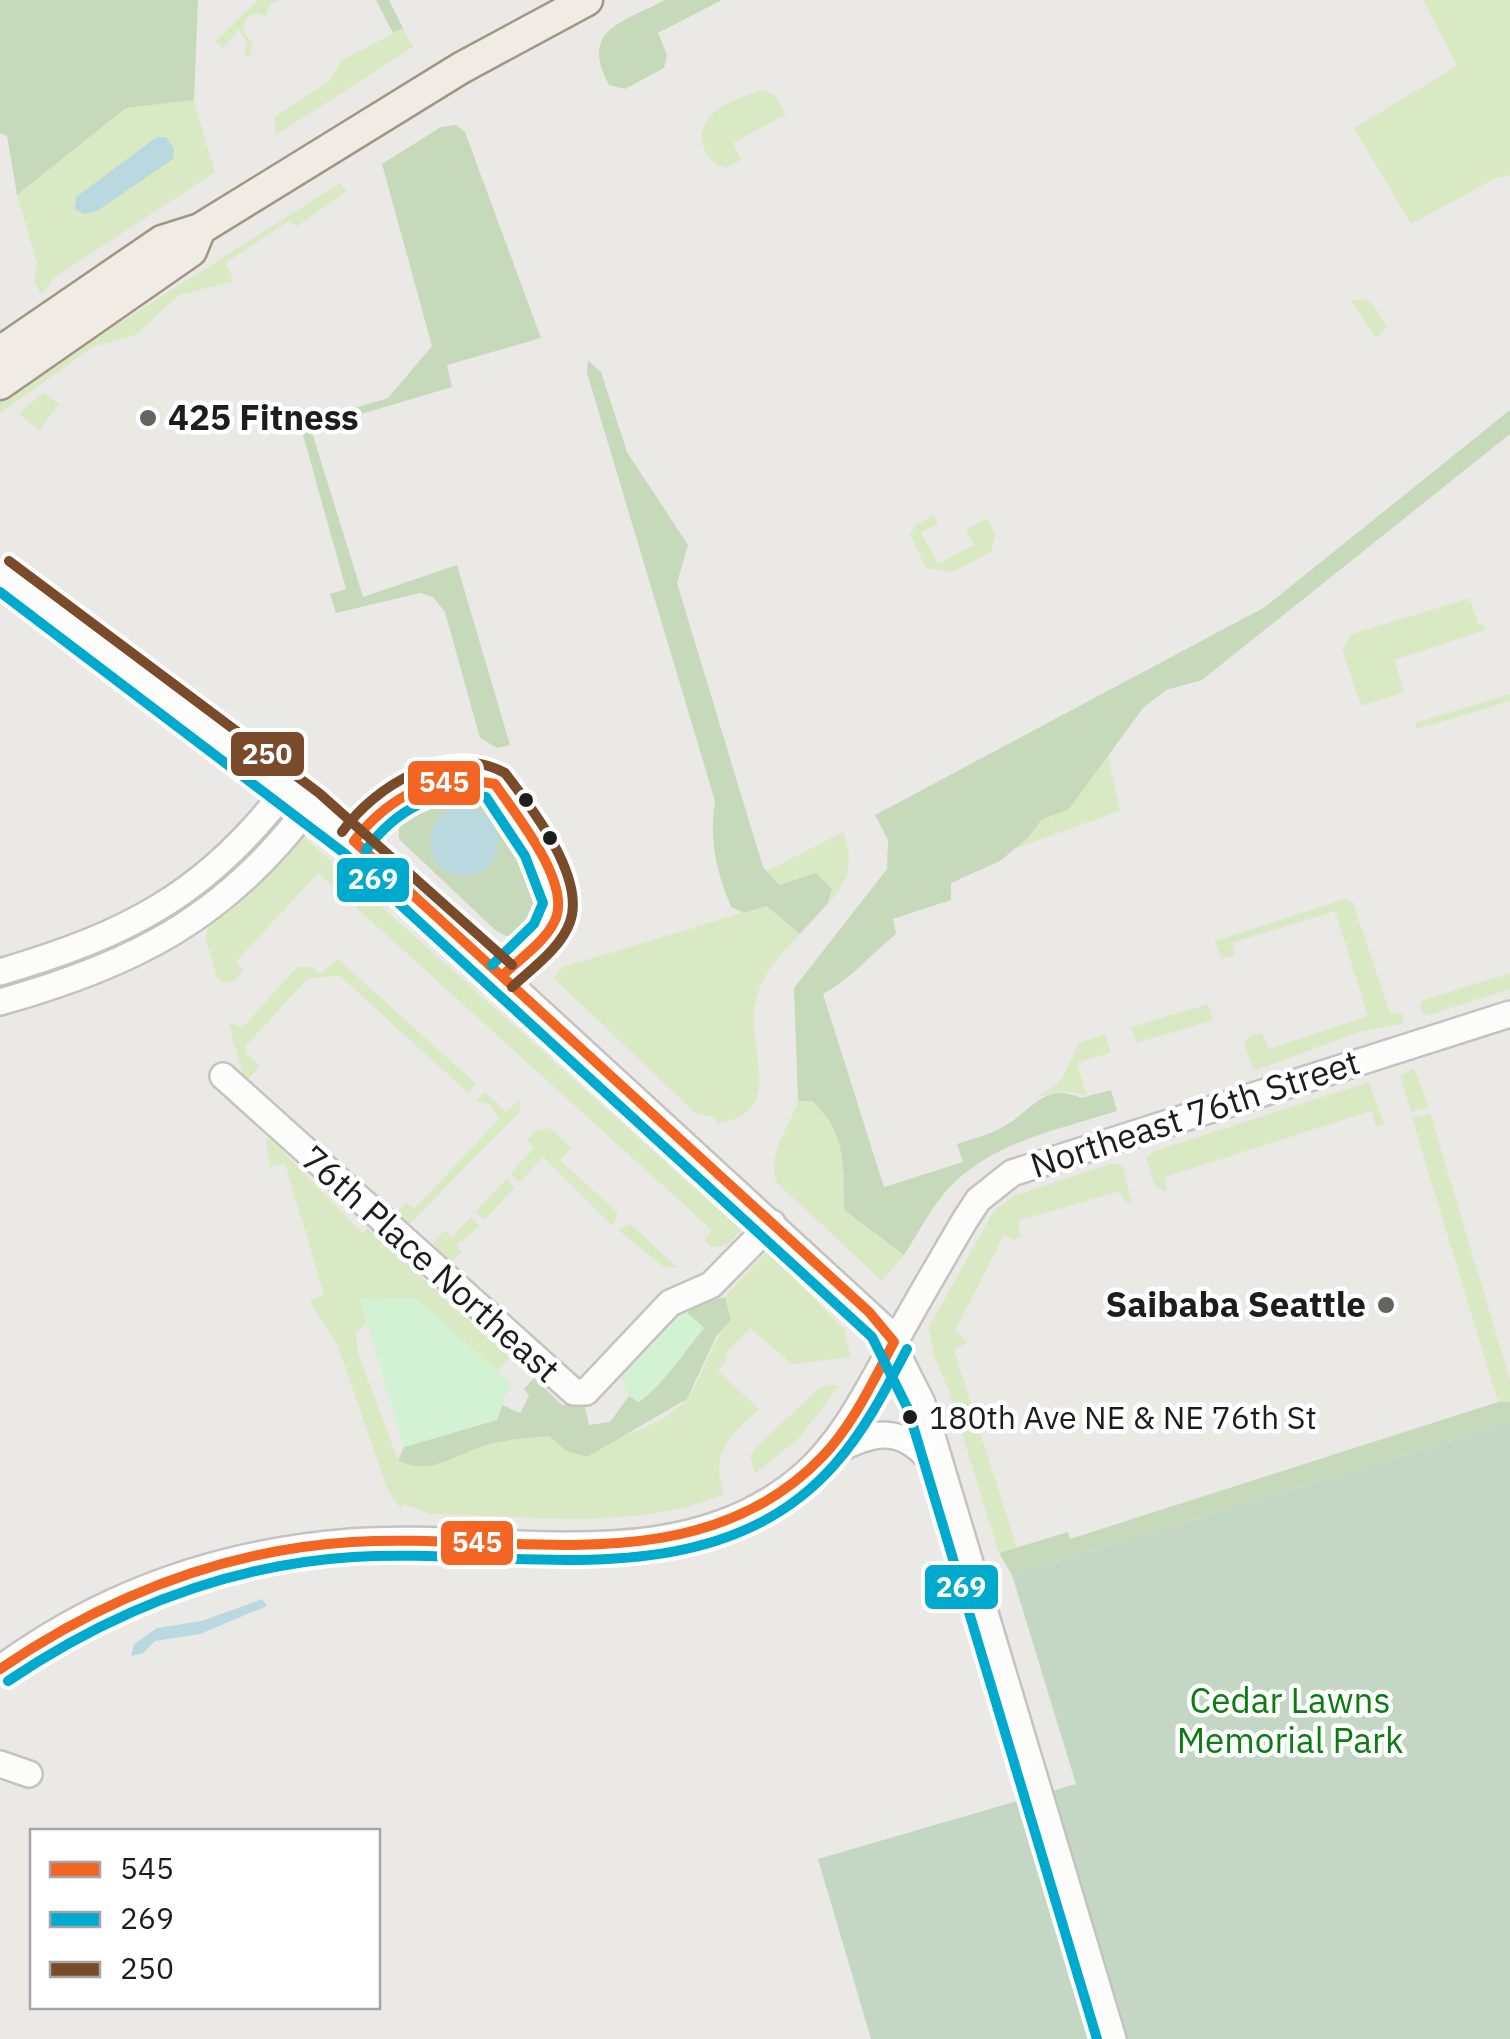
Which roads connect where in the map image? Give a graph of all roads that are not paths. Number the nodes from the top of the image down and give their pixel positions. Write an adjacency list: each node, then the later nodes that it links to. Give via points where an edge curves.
1 (587, 0): 2 (main road, via 461,68)
2 (200, 229): 3 (main road, via 162,241); 4 (main road, via 190,251)
3 (0, 352)
4 (0, 384)
5 (0, 573): 6 (street)
6 (287, 788): 7 (street); 8 (street, via 250,837 178,896 107,937)
7 (310, 806): 9 (street, via 271,856 190,926 120,963); 12 (street)
8 (0, 972)
9 (0, 1002)
10 (1510, 1014): 13 (street, Northeast 76th Street, via 1012,1173 978,1200)
11 (223, 1076): 12 (street, 76th Place Northeast, via 574,1392 586,1392 670,1304 711,1286)
12 (772, 1223): 13 (street)
13 (894, 1342): 14 (street, Northeast 76th Street); 15 (street, via 913,1378)
14 (821, 1458): 15 (street, via 864,1437 889,1434 921,1448); 16 (street, Northeast 76th Street, via 752,1511 674,1538 355,1542 212,1564 85,1614)
15 (944, 1477): 19 (street)
16 (0, 1669)
17 (0, 1764): 18 (street)
18 (28, 1774)
19 (1113, 2039)

